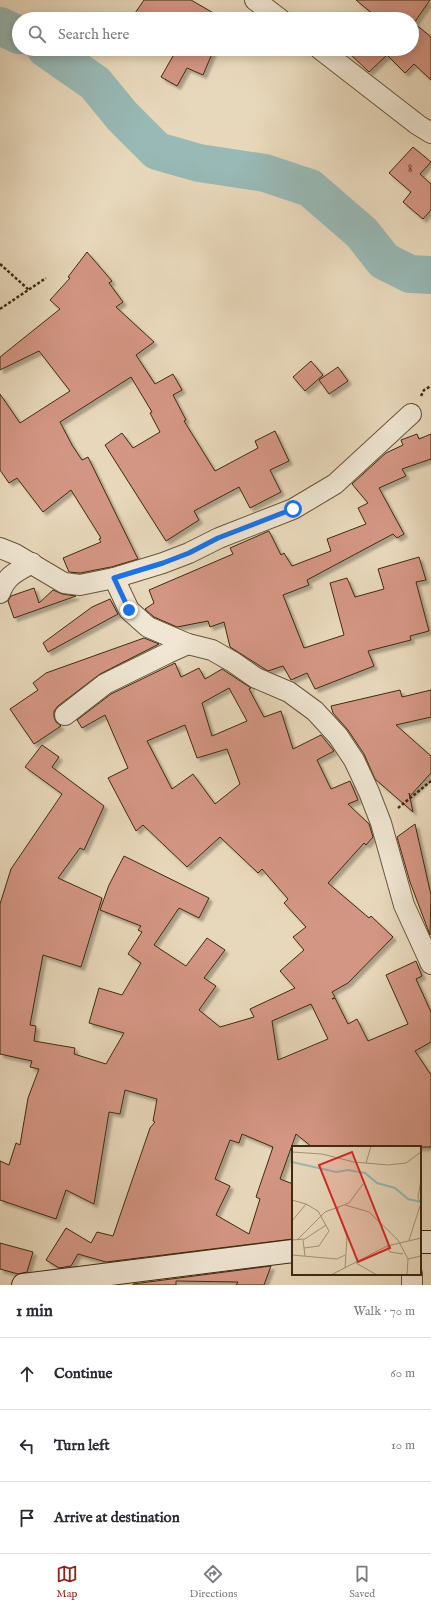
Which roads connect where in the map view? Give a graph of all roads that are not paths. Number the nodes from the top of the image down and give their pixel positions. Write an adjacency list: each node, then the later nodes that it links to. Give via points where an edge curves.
1 (255, 0): 2 (street)
2 (271, 12)
3 (329, 56): 4 (street)
4 (431, 133)
5 (411, 414): 8 (street, via 335,484 293,509 218,538 189,553)
6 (0, 548): 7 (street)
7 (32, 564): 8 (street, via 64,583 80,585); 9 (street, via 14,573 4,583)
8 (114, 578): 10 (street, via 129,610 148,627)
9 (0, 593)
10 (188, 644): 11 (street, via 105,684); 12 (street, via 212,650 256,678 289,692 315,711 338,736 354,760 369,792 381,823 404,905)
11 (65, 714)
12 (431, 964)
13 (292, 1251): 14 (street)
14 (23, 1285)

